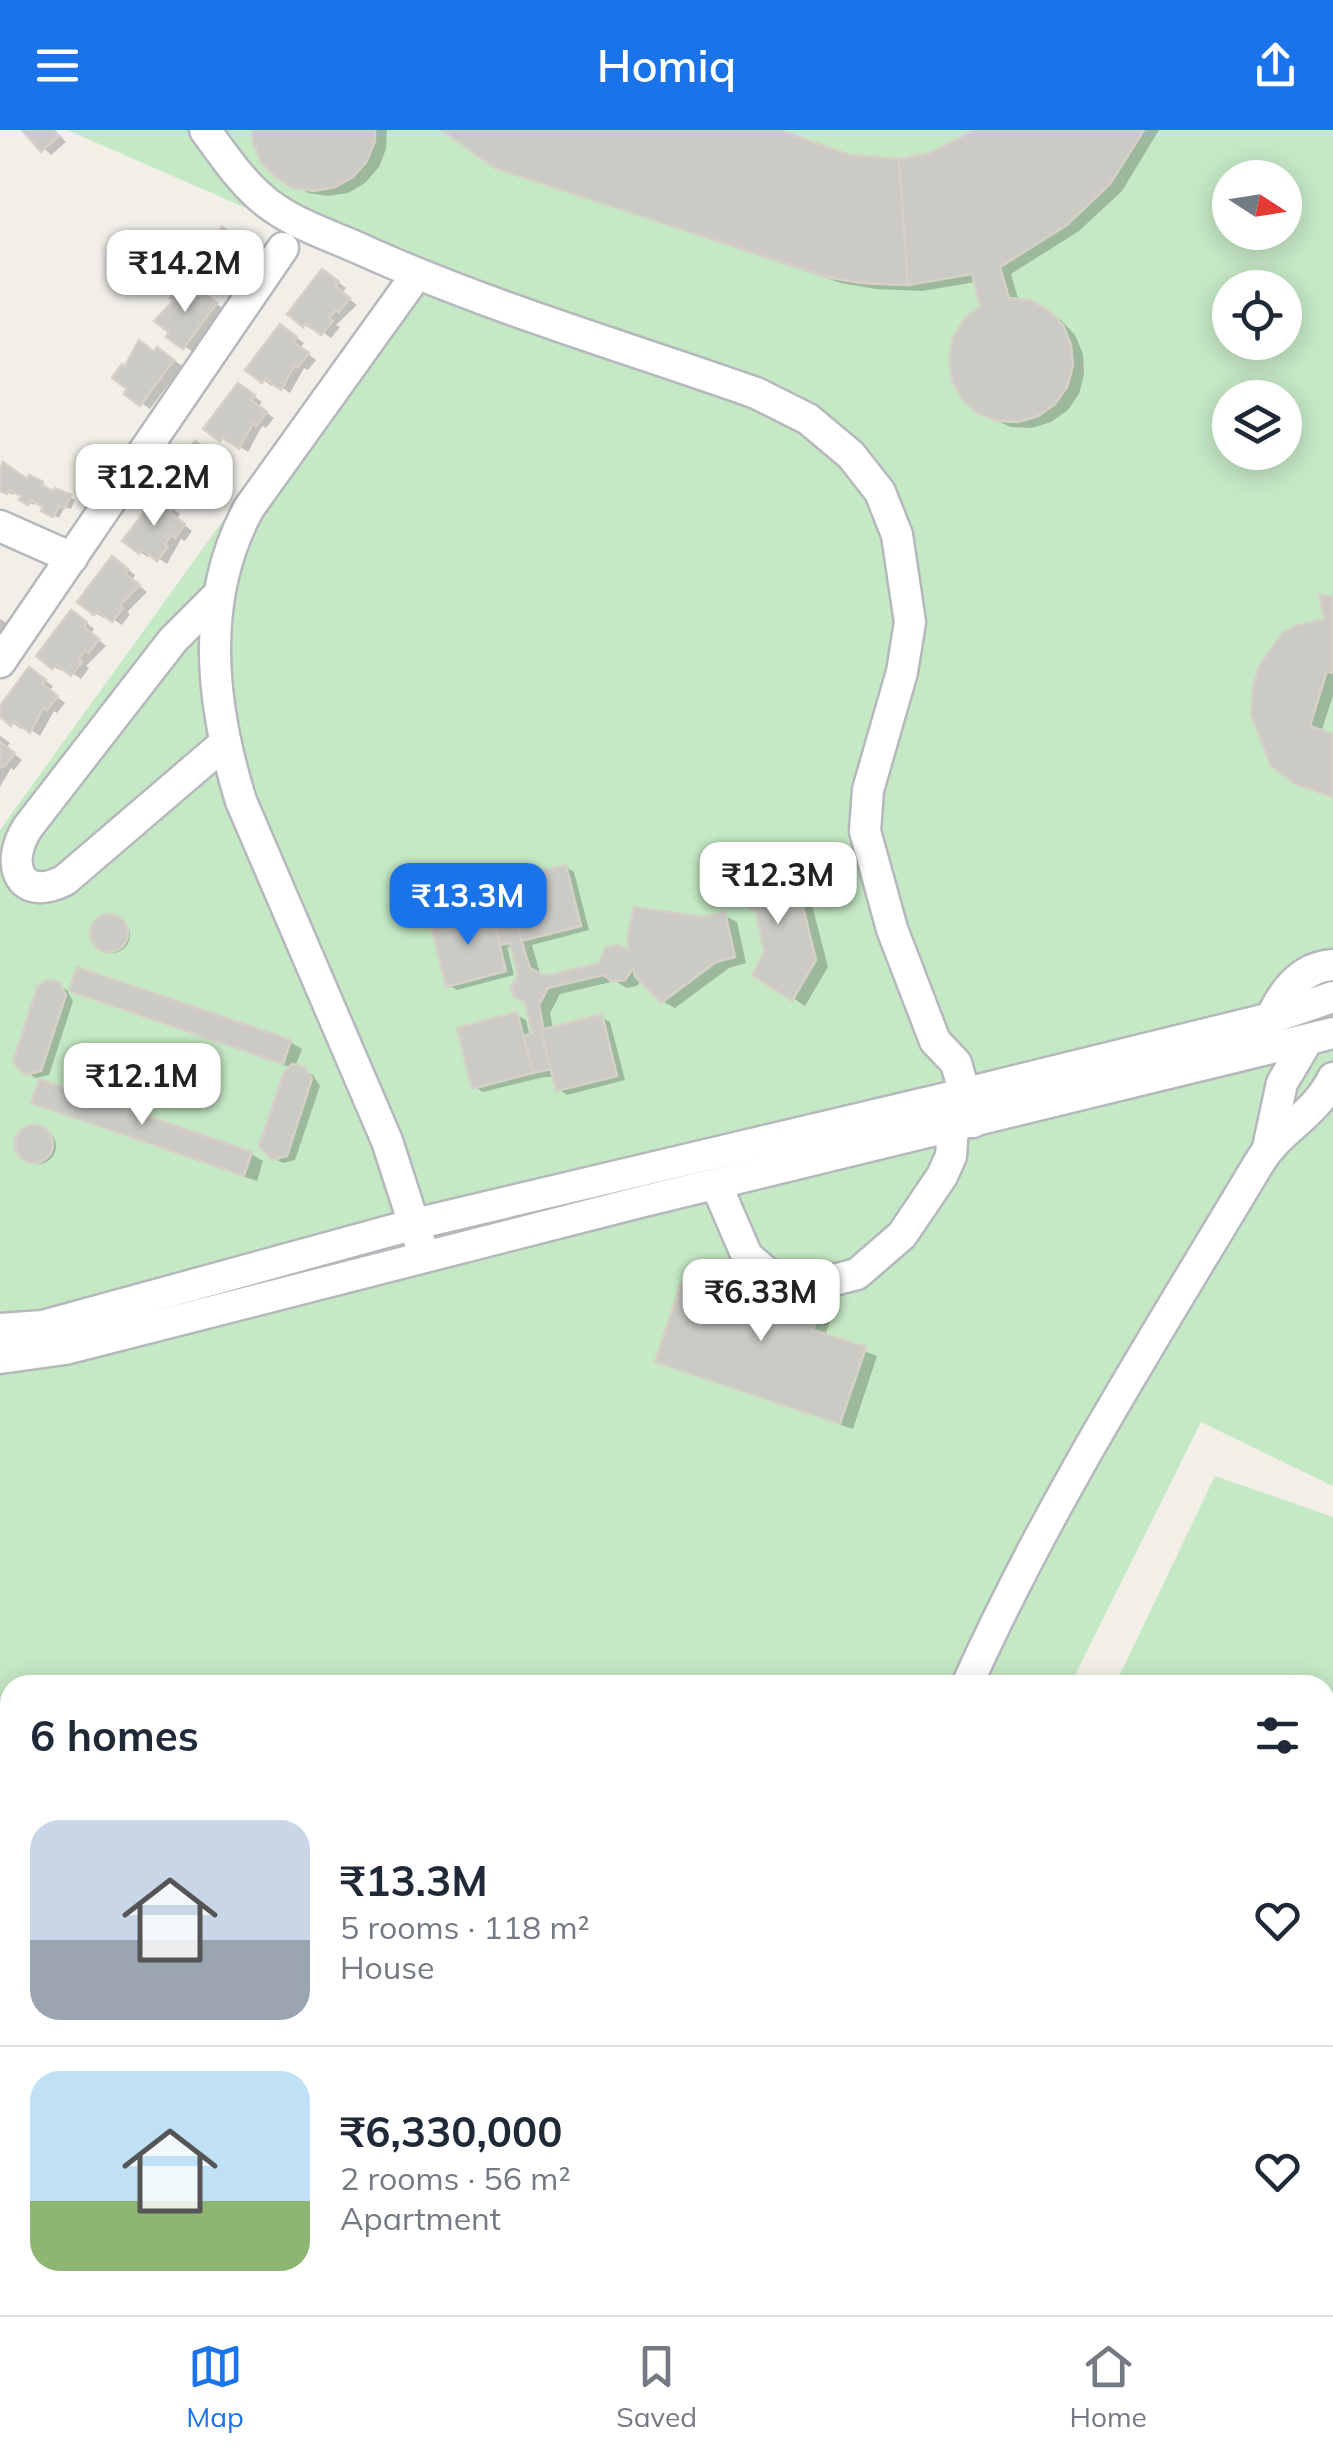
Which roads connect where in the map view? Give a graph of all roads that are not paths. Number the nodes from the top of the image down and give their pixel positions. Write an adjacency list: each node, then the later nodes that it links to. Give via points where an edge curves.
1 (205, 130): 3 (street, via 273,208)
2 (282, 248): 5 (street)
3 (417, 274): 6 (street, via 250,508 225,562); 15 (street, via 756,392 808,419 851,454 880,492 898,535 910,622 868,790 866,831 892,929 935,1041 932,1064)
4 (0, 526): 5 (street)
5 (72, 558): 7 (street)
6 (219, 594): 8 (street, via 214,665); 8 (street, via 174,640 28,827 16,850 24,881 46,889 65,880)
7 (0, 662)
8 (225, 743): 18 (street, via 240,800 387,1141)
9 (1333, 965): 10 (street)
10 (1302, 975): 11 (street); 12 (street)
11 (1325, 1000): 12 (street)
12 (1271, 1018): 15 (street)
13 (1320, 1037): 15 (street); 16 (street, via 1282,1083)
14 (1333, 1078): 16 (street, via 1323,1099)
15 (955, 1114): 17 (street); 17 (street, via 942,1176 902,1235 857,1274 798,1282 768,1274 747,1256); 18 (street)
16 (1268, 1148): 22 (street, via 1074,1472)
17 (716, 1184): 19 (street)
18 (415, 1224): 19 (street); 20 (street, via 44,1326)
19 (423, 1258): 21 (street, via 65,1349)
20 (0, 1329)
21 (0, 1358)
22 (972, 1675)

